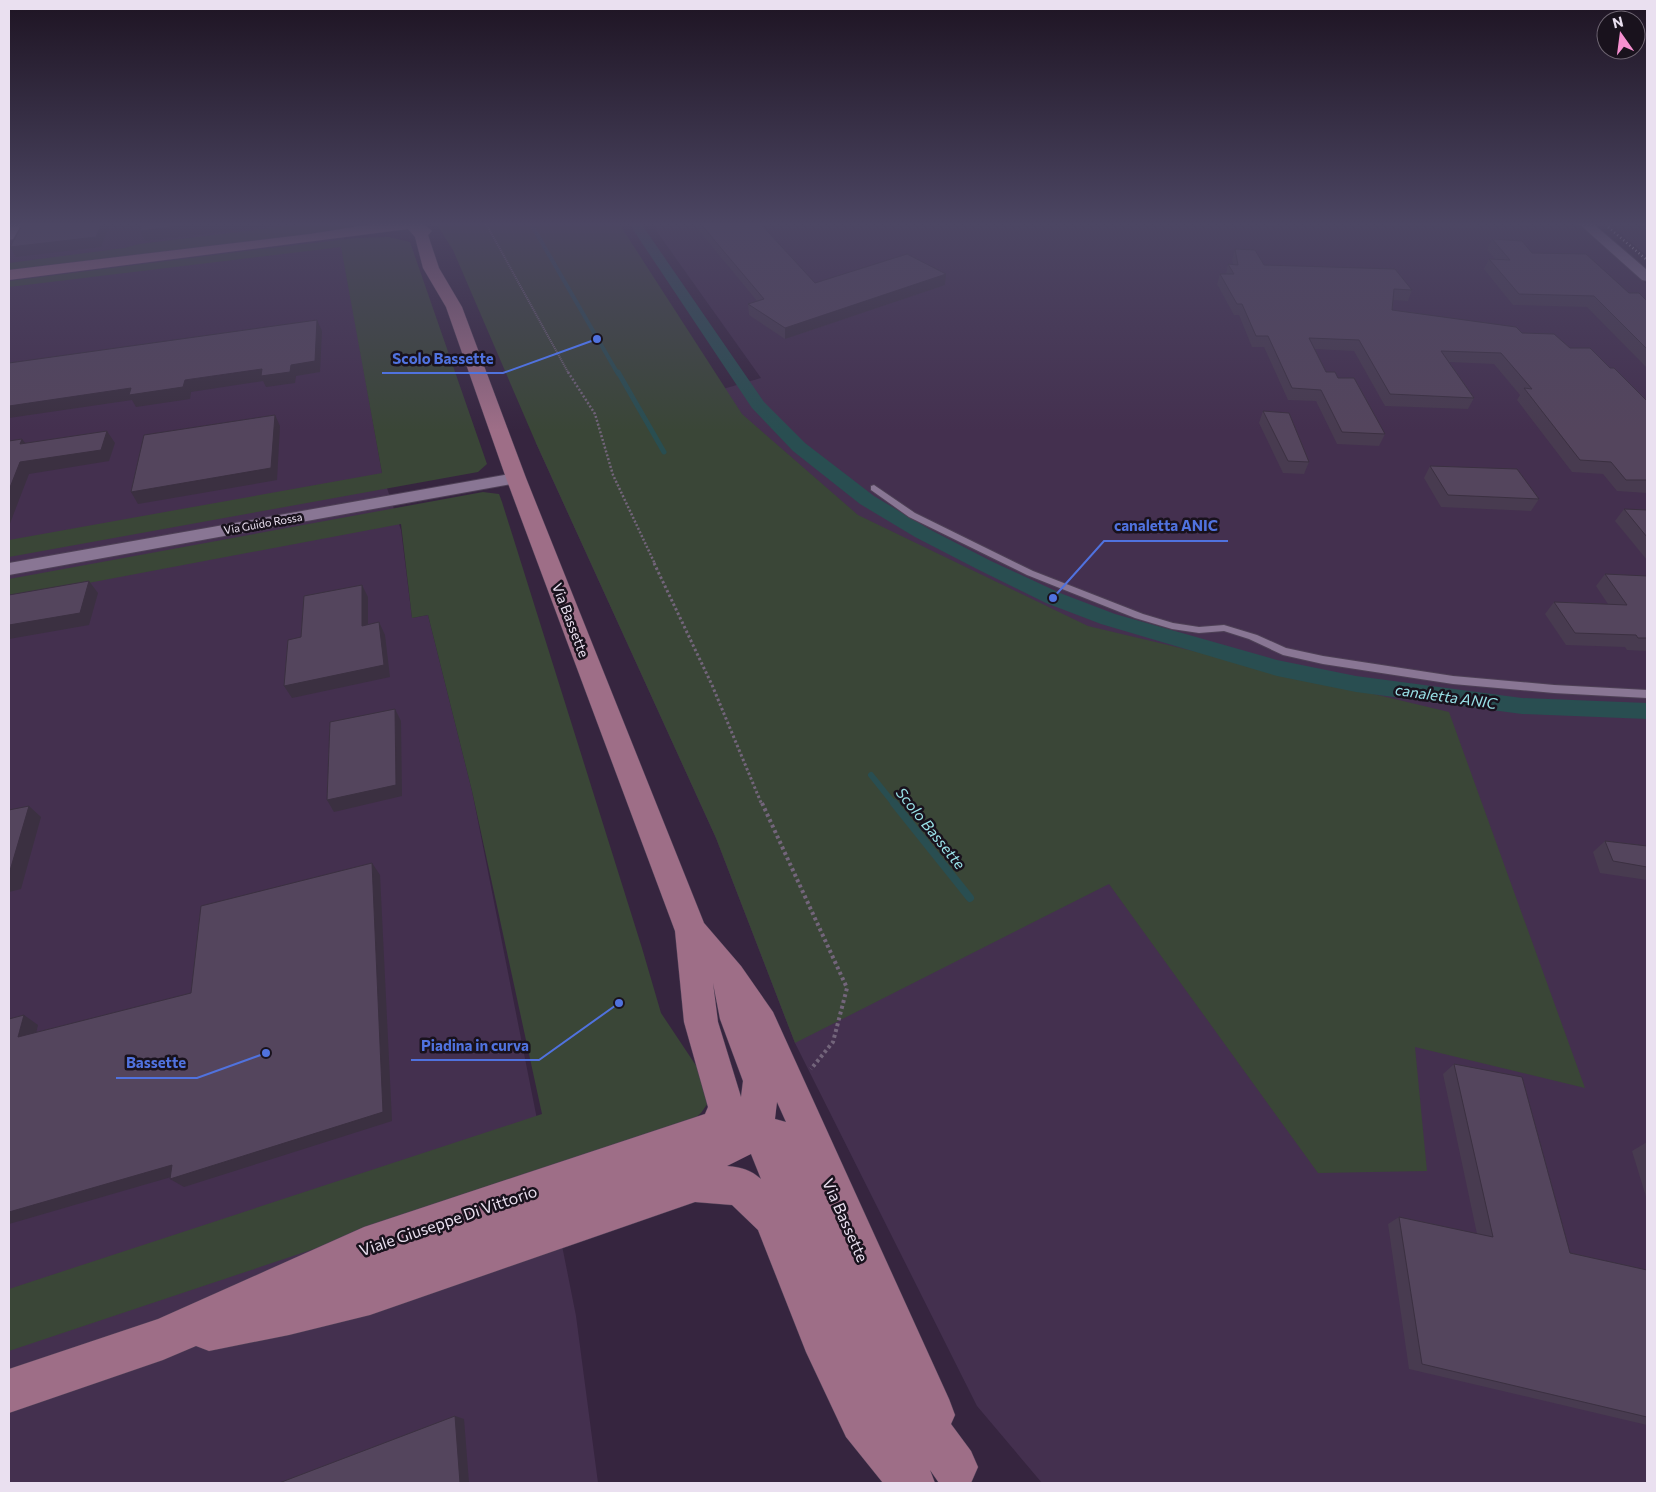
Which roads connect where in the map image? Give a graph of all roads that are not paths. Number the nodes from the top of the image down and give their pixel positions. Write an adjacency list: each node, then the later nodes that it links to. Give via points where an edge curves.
1 (445, 292): 3 (main road, Via Bassette)
2 (452, 292): 3 (main road, Via Bassette)
3 (454, 307): 4 (main road, Via Bassette)
4 (516, 478): 6 (street, Via Guido Rossa); 8 (main road, Via Bassette)
5 (874, 488): 7 (lane, via 912,515 1030,573 1172,626 1198,630 1224,628 1283,651 1453,680)
6 (9, 569)
7 (1647, 694)
8 (691, 931): 9 (main road, Via Bassette); 10 (main road, Via Bassette, via 697,991 714,1007)
9 (729, 977): 10 (main road, Via Bassette, via 737,1019 761,1081); 15 (main road, Via Bassette, via 762,1024)
10 (738, 1128): 12 (main road, Viale Giuseppe Di Vittorio, via 534,1219 423,1255 345,1285); 13 (main road, Viale Giuseppe Di Vittorio, via 364,1247); 15 (main road, Via Bassette, via 783,1140 797,1158 872,1336 908,1401); 16 (main road, Via Bassette, via 808,1251 870,1381)
11 (740, 1186): 12 (main road, Viale Giuseppe Di Vittorio, via 695,1183 370,1294); 16 (main road, Via Bassette, via 772,1217 821,1337 862,1422)
12 (289, 1314): 13 (main road, Viale Giuseppe Di Vittorio)
13 (163, 1338): 14 (main road, Viale Giuseppe Di Vittorio)
14 (9, 1391)
15 (959, 1475)
16 (911, 1482)

